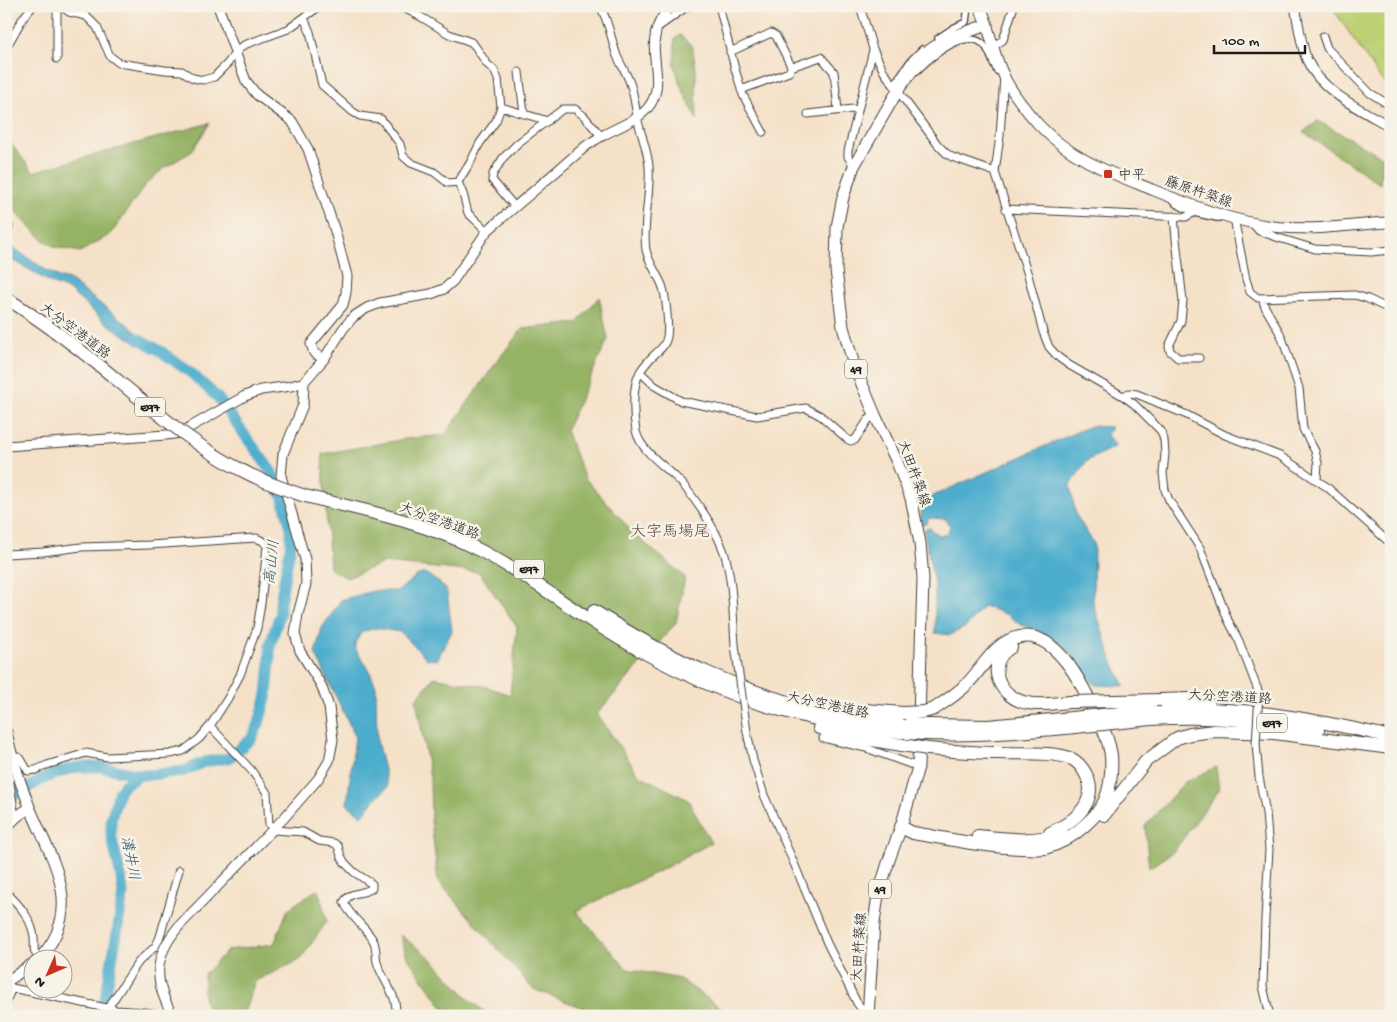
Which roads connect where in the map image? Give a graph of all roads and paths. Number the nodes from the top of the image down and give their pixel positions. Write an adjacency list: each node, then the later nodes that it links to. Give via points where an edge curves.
1 (33, 6): 20 (street)
2 (59, 6): 22 (street, via 86,16 97,27 110,56 119,63 182,71 203,80 214,78); 24 (street)
3 (218, 6): 22 (street)
4 (320, 6): 15 (street)
5 (400, 6): 31 (street, via 475,46 498,79)
6 (600, 6): 36 (street, via 630,81)
7 (670, 6): 17 (street, via 661,17)
8 (690, 6): 17 (street)
9 (719, 6): 23 (street)
10 (860, 6): 21 (street)
11 (968, 6): 28 (street, via 966,22 922,49 911,60)
12 (980, 6): 16 (main road)
13 (1014, 6): 19 (street, via 1002,40)
14 (1295, 6): 38 (street, via 1306,58 1314,72 1335,94)
15 (304, 18): 22 (street, via 288,29 244,45); 43 (street, via 322,85 360,116 380,118 411,163 434,172 448,183)
16 (986, 25): 19 (main road, 藤原杵築線); 28 (main road, 大田杵築線 / 49, via 946,39 924,54)
17 (658, 28): 36 (street, via 654,97 650,106)
18 (1323, 36): 30 (street, via 1327,48 1370,93)
19 (994, 46): 27 (main road, 藤原杵築線)
20 (6, 48)
21 (873, 49): 28 (street, via 884,72); 33 (street)
22 (235, 52): 59 (street, via 246,81 257,95 292,121 308,149 335,231 347,276 346,293 343,305 311,344 314,353)
23 (730, 52): 25 (street, via 771,33 776,36); 29 (street)
24 (57, 59)
25 (792, 65): 29 (street, via 789,72); 32 (street, via 821,57 834,72)
26 (519, 72): 34 (street)
27 (1003, 79): 28 (street, via 986,47 970,39 957,41 933,57); 42 (street); 46 (main road, 藤原杵築線, via 1039,125 1072,153)
28 (898, 89): 41 (main road, 大田杵築線 / 49); 42 (street, via 946,154)
29 (741, 90): 39 (street)
30 (1391, 106)
31 (501, 107): 34 (street); 43 (street, via 496,121)
32 (838, 110): 33 (street); 35 (street)
33 (858, 111): 41 (street, via 848,151)
34 (524, 114): 37 (street)
35 (808, 114)
36 (637, 116): 40 (street); 60 (street, via 649,165 646,251 663,287 667,325 664,345)
37 (548, 121): 40 (street, via 563,109 575,109); 44 (street, via 518,143 493,174 492,180)
38 (1391, 127)
39 (763, 132)
40 (601, 136): 44 (street)
41 (854, 166): 63 (main road, 大田杵築線 / 49, via 837,227 836,270 843,327 854,365)
42 (995, 172): 45 (street)
43 (458, 182): 52 (street, via 468,213)
44 (515, 207): 52 (street)
45 (1006, 209): 47 (street); 62 (street, via 1049,347 1068,365)
46 (1198, 211): 47 (street, via 1186,217); 48 (main road, 藤原杵築線)
47 (1174, 216): 58 (street, via 1183,301 1181,321 1169,346 1170,352 1178,358)
48 (1230, 217): 50 (main road, 藤原杵築線); 56 (street, via 1250,292)
49 (6, 221): 53 (street, via 9,230)
50 (1250, 221): 51 (main road, 藤原杵築線, via 1277,227 1323,228); 54 (street, via 1259,231 1315,249)
51 (1391, 222)
52 (487, 231): 59 (street, via 453,281 431,294 368,308 343,329)
53 (6, 240)
54 (1391, 250)
55 (6, 298): 66 (highway, 大分空港道路 / E97, bridge, via 222,460 273,485)
56 (1262, 298): 57 (street, via 1355,295); 65 (street, via 1281,335 1296,381 1303,429 1318,463)
57 (1391, 310)
58 (1199, 358)
59 (324, 359): 61 (street)
60 (640, 372): 63 (street, via 655,386 681,401 757,416 806,408 851,441); 98 (street, bridge, via 635,383 634,407 640,443 684,486 701,509 725,555 753,760 768,804 827,943 857,1003)
61 (304, 382): 64 (street, via 245,396 180,433); 84 (street, via 303,405 283,454 281,476 305,560 306,584 295,634 300,651 330,707 333,740 329,761 318,779)
62 (1123, 396): 65 (street, via 1137,394 1187,415 1225,435 1280,456); 99 (street, bridge, via 1161,431 1165,490 1200,548 1259,693 1256,744 1269,849 1263,986)
63 (875, 415): 79 (main road, 大田杵築線 / 49, via 911,498 920,543 923,578)
64 (6, 446)
65 (1316, 479): 67 (street)
66 (305, 496): 69 (highway, 大分空港道路 / E97, via 430,530 472,546); 71 (highway, 大分空港道路 / E97, via 410,518 467,536 520,564 645,643 735,685)
67 (1391, 544)
68 (6, 554): 72 (street, via 256,538 263,541 267,546 256,628 240,675)
69 (658, 660): 71 (highway, 大分空港道路 / E97, via 715,686 794,714 849,726); 85 (highway, bridge, via 728,697 838,733 902,746 973,753 1052,754 1073,759 1088,778 1090,791 1087,802 1079,814)
70 (1151, 714): 71 (highway, 大分空港道路 / E97, bridge, via 1073,722 1014,733 963,735 926,730); 73 (highway, 大分空港道路 / E97, via 1209,708 1262,712); 77 (highway, 大分空港道路 / E97, via 1171,718 1268,722)
71 (907, 723): 85 (highway, bridge, via 954,697 996,649 1009,641 1020,636 1049,644 1085,689 1111,754 1109,786 1105,800 1094,816 1066,840)
72 (210, 726): 78 (street, via 190,746 170,754 107,757 86,753 28,771 18,757); 84 (street, via 251,770 267,793 268,820)
73 (1344, 726): 75 (highway, 大分空港道路 / E97); 85 (highway, bridge, via 1273,708 1188,699 1161,700 1070,702 1042,704 1027,703 1007,693 1000,686 996,674 1001,656 1018,643 1043,648 1068,671 1078,686 1100,731 1106,758 1102,790 1090,814 1078,825)
74 (6, 731): 78 (main road)
75 (1391, 737)
76 (823, 738): 79 (street, via 866,748)
77 (1391, 747): 85 (highway, via 1274,732 1190,734 1177,738 1146,761 1086,835 1057,846)
78 (9, 761): 80 (main road); 81 (street)
79 (918, 767): 82 (main road, 大田杵築線 / 49)
80 (29, 805): 81 (main road); 90 (main road, via 60,879 64,900 56,936)
81 (13, 814): 83 (main road)
82 (901, 827): 85 (highway, via 913,834 998,847); 98 (main road, 大田杵築線 / 49, via 878,895)
83 (6, 829)
84 (274, 830): 88 (street, via 179,926); 97 (street, via 303,832 319,841 334,843 345,863 372,884 369,891 354,893 344,902 374,942 377,963 395,1003)
85 (1040, 844)
86 (179, 870): 88 (street)
87 (6, 892): 89 (street, via 30,921)
88 (166, 935): 94 (street, via 142,957); 95 (street, via 158,972)
89 (34, 950)
90 (47, 950)
91 (22, 972): 92 (main road)
92 (8, 984): 93 (street); 94 (street)
93 (6, 1001)
94 (108, 1008): 95 (street); 96 (street)
95 (169, 1014)
96 (105, 1016)
97 (395, 1016)
98 (868, 1016)
99 (1270, 1016)

